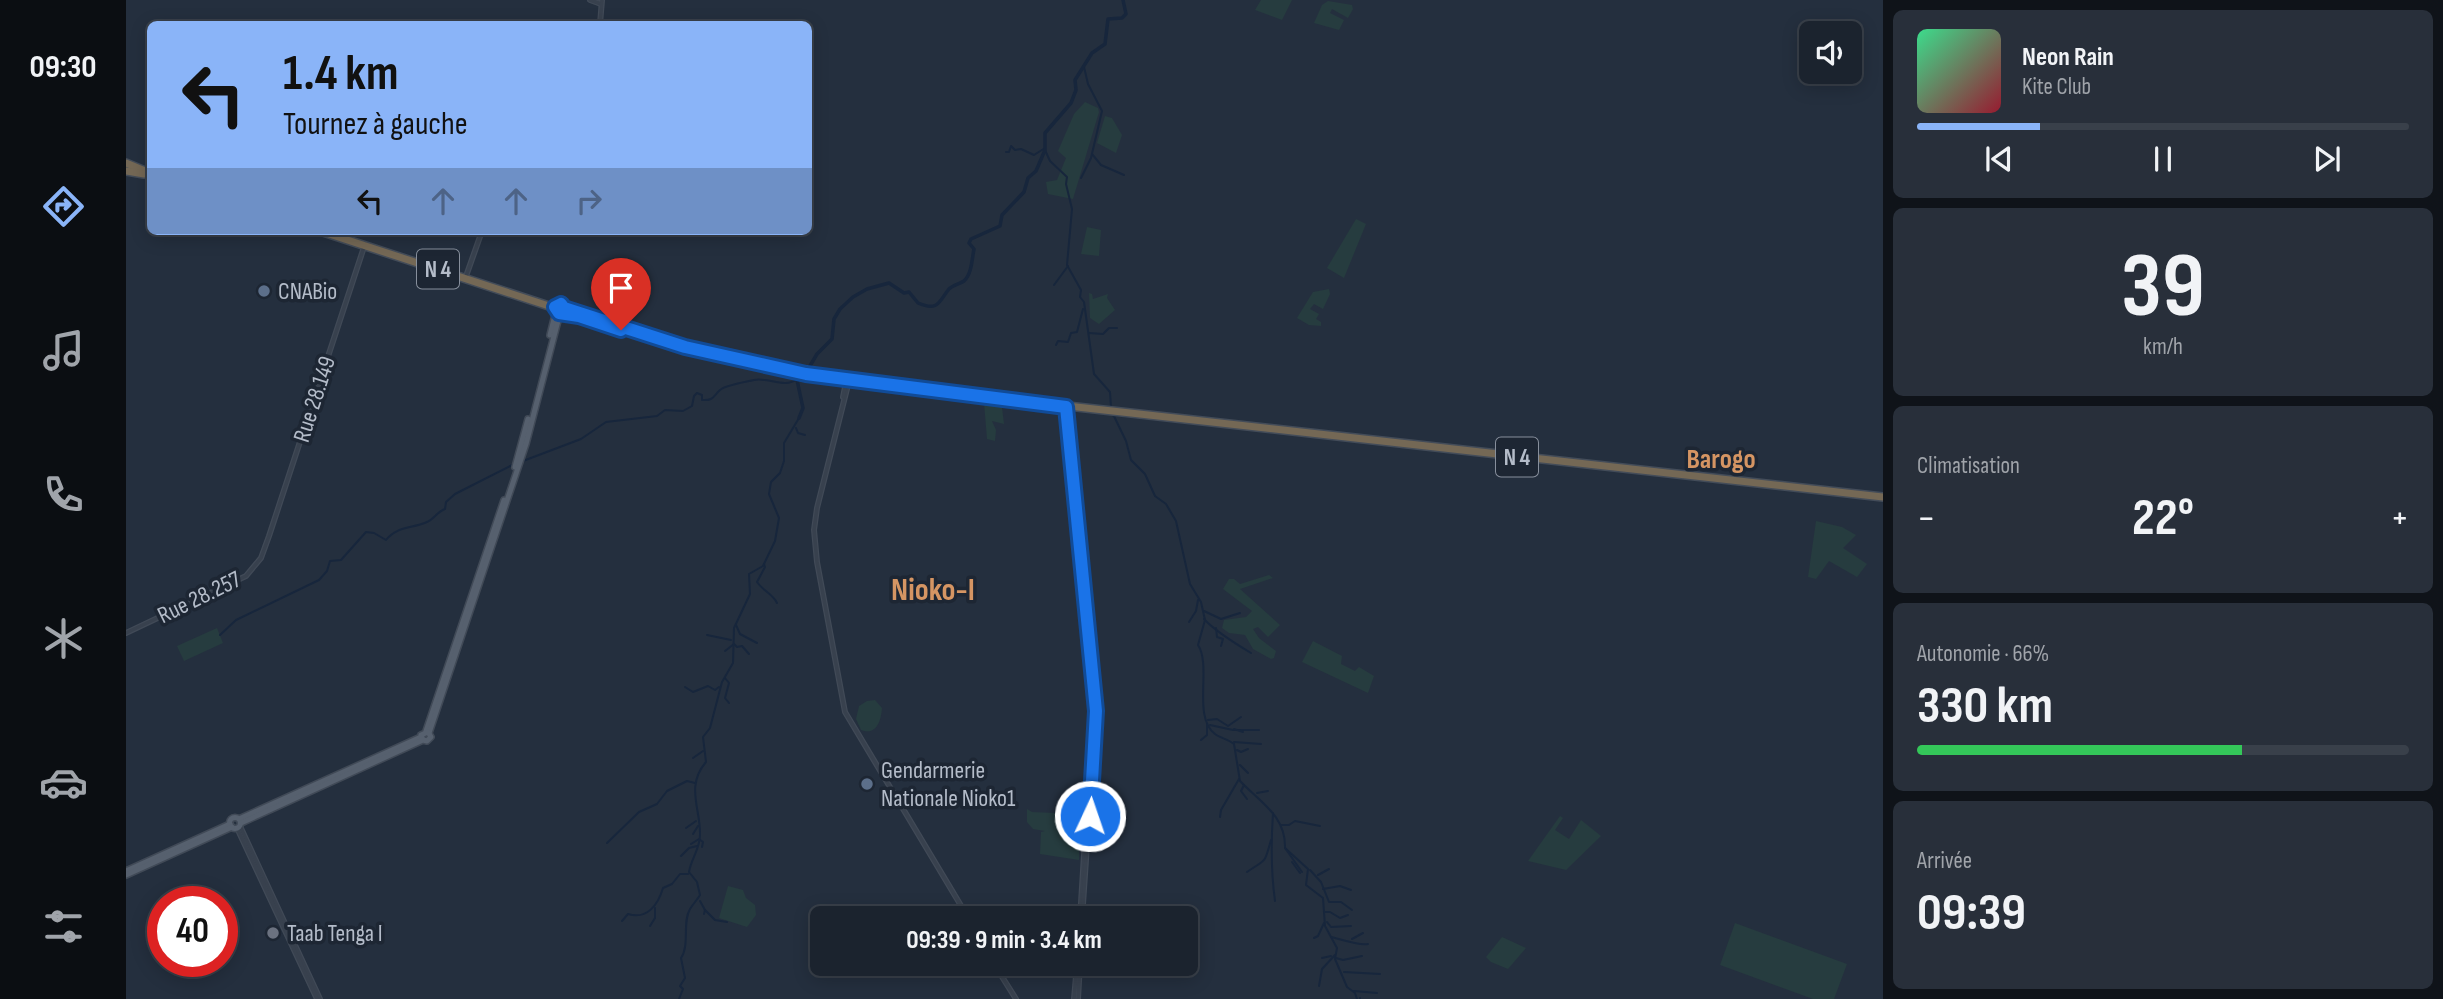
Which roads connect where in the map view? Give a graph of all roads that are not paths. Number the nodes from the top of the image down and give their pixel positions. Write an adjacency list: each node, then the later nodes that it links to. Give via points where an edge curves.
1 (590, 0): 2 (street)
2 (602, 2): 3 (street)
3 (600, 21)
4 (126, 167): 5 (highway)
5 (147, 173)
6 (334, 235): 9 (highway, N 4)
7 (341, 235): 9 (highway, N 4)
8 (481, 235): 10 (street)
9 (365, 244): 10 (highway, N 4); 15 (street, Rue 28.149)
10 (466, 277): 11 (highway, N 4)
11 (559, 309): 12 (highway, N 4, via 685,347); 17 (main road, via 519,460 428,732)
12 (847, 382): 13 (highway, N 4); 19 (street, via 813,530 838,694 846,718)
13 (1064, 406): 14 (highway, N 4); 20 (street, via 1096,711)
14 (1883, 497)
15 (263, 552): 16 (street, Rue 28.257, via 246,576)
16 (126, 633)
17 (237, 824): 18 (main road); 23 (street)
18 (126, 873)
19 (959, 906)
20 (1082, 906)
21 (1003, 976): 24 (street)
22 (1077, 976): 25 (street)
23 (319, 999)
24 (1017, 999)
25 (1076, 999)

